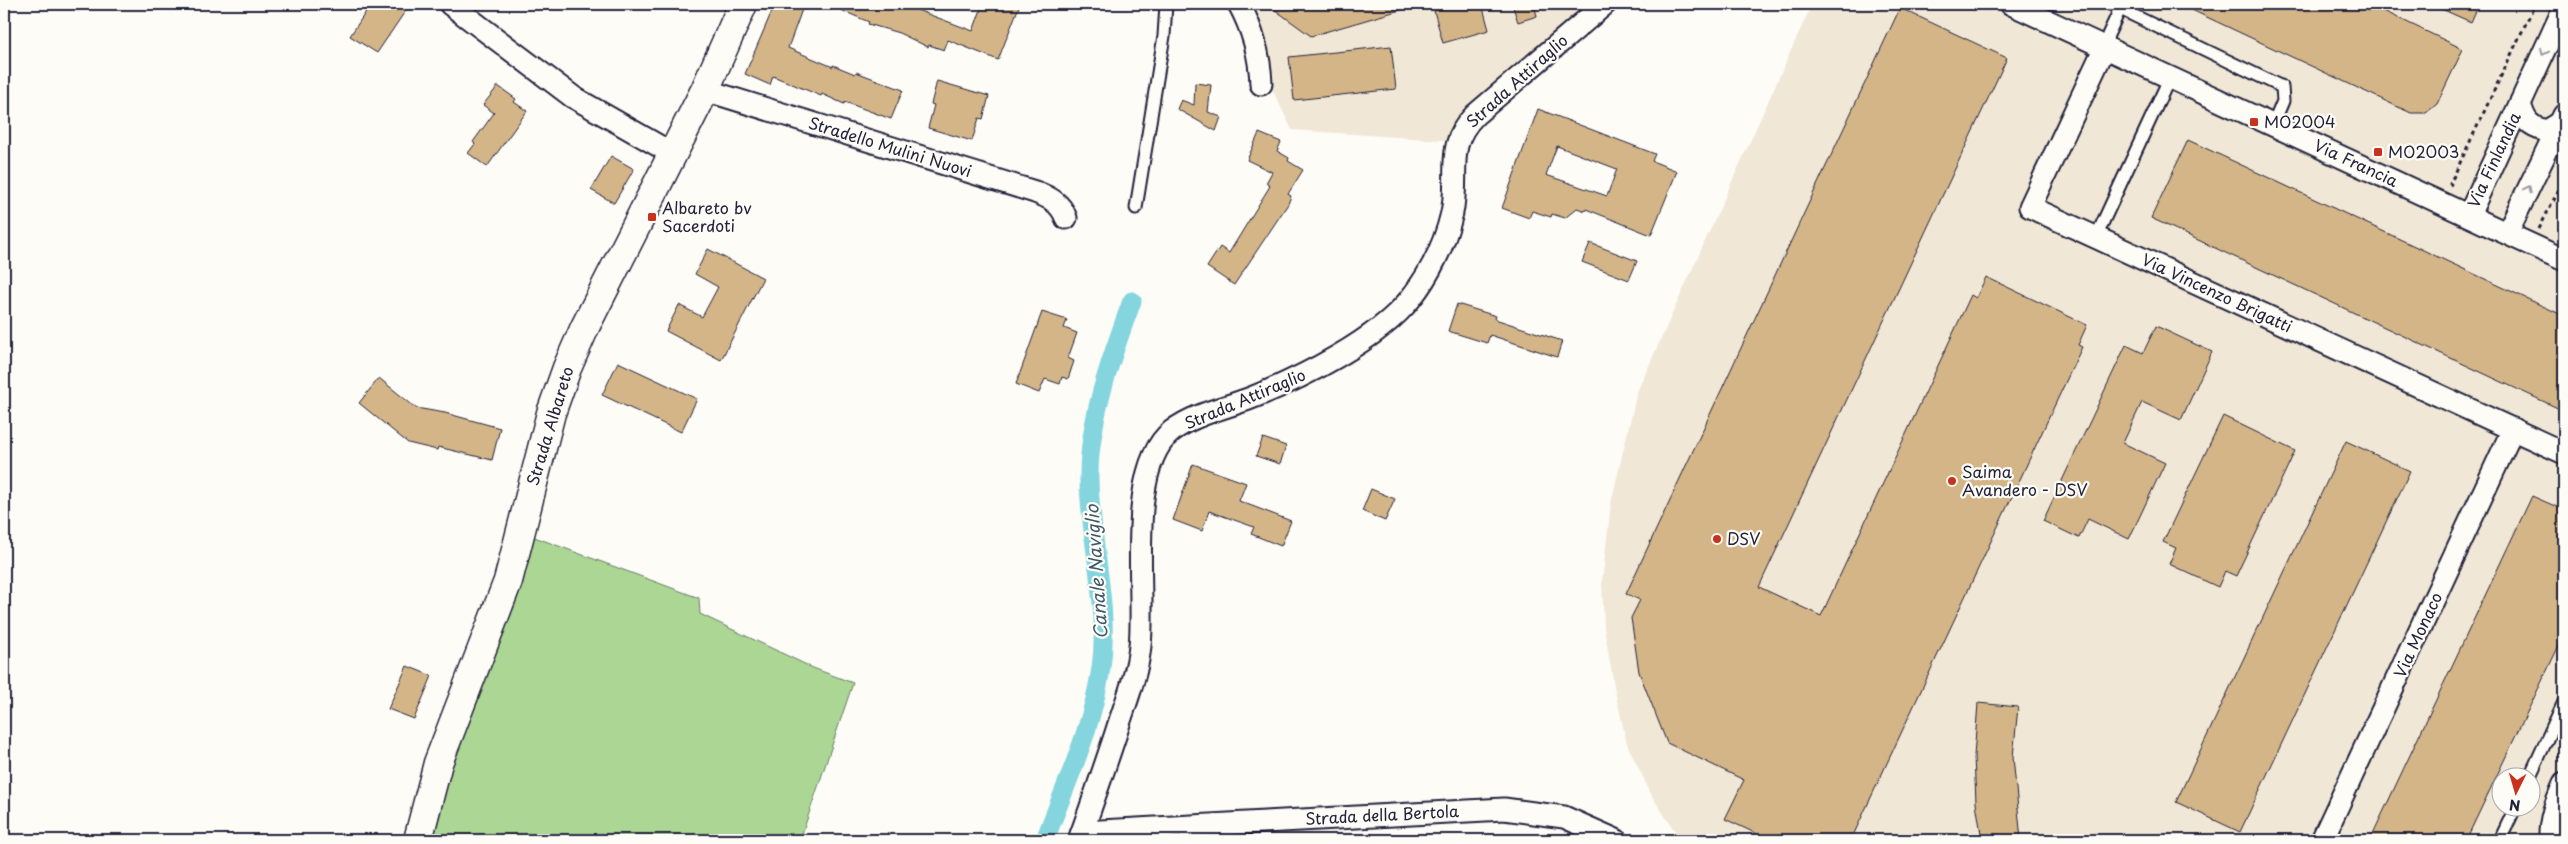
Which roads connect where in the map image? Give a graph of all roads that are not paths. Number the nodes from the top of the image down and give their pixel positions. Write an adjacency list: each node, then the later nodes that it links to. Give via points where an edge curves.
1 (450, 4): 16 (street, via 573,97)
2 (743, 4): 12 (street, Strada Albareto)
3 (1166, 4): 17 (lane, via 1164,36)
4 (1239, 4): 11 (street, via 1253,32)
5 (1605, 4): 29 (street, Strada Attiraglio, via 1475,115 1461,132 1456,142 1454,198 1447,230 1436,258 1410,300 1379,328 1336,357 1280,387 1184,423 1160,443 1148,471 1142,502 1141,630 1137,665)
6 (2011, 4): 9 (street, Via Francia)
7 (2115, 6): 9 (lane); 15 (lane, via 2282,87 2283,101)
8 (2564, 8): 13 (street, Via Finlandia, one-way to 13)
9 (2105, 47): 10 (street, Via Francia); 21 (street, Via Vincenzo Brigatti, via 2030,207)
10 (2170, 77): 15 (street, Via Francia); 21 (lane)
11 (1260, 84)
12 (705, 90): 16 (street, Strada Albareto); 19 (street, Stradello Mulini Nuovi, via 1035,192 1060,206)
13 (2520, 104): 14 (street, Via Finlandia, via 2525,120 2534,128 2547,131); 18 (street, Via Finlandia)
14 (2562, 119): 20 (street, Via Finlandia, one-way to 14)
15 (2273, 125): 18 (street, Via Francia)
16 (673, 154): 30 (street, Strada Albareto, via 567,368 551,413 508,581 438,763)
17 (1136, 208)
18 (2468, 215): 20 (street, Via Francia)
19 (1066, 218)
20 (2507, 233): 22 (street, Via Francia)
21 (2096, 237): 23 (street, Via Vincenzo Brigatti)
22 (2564, 260)
23 (2513, 430): 24 (street, Via Vincenzo Brigatti); 32 (street, Via Monaco)
24 (2564, 453)
25 (2564, 702): 26 (lane)
26 (2535, 766)
27 (2564, 784): 34 (street, via 2554,805)
28 (2511, 816): 33 (lane)
29 (1081, 836): 31 (street, Strada della Bertola, via 1504,809 1564,817)
30 (418, 840)
31 (1616, 840)
32 (2322, 840)
33 (2500, 840)
34 (2550, 840)

